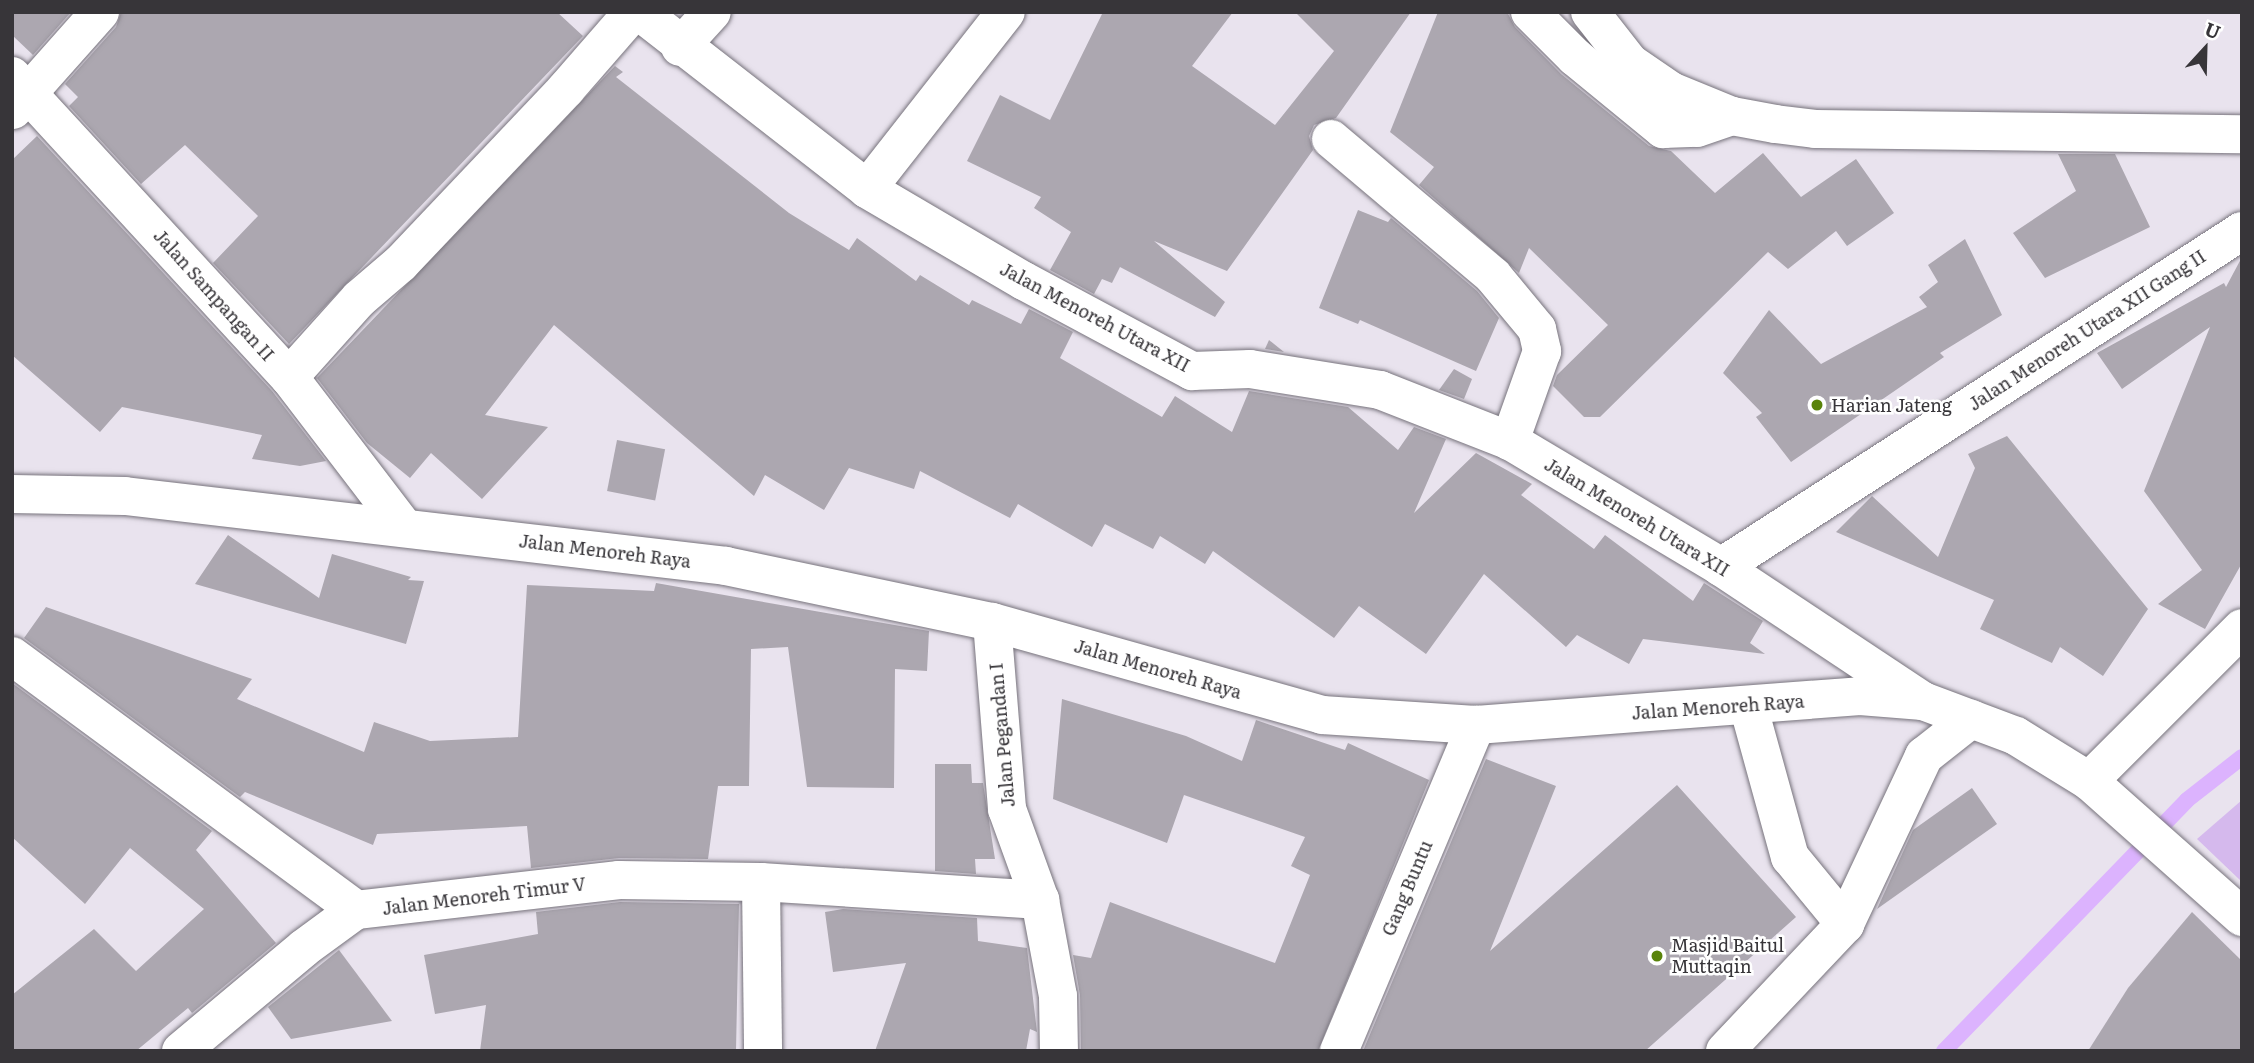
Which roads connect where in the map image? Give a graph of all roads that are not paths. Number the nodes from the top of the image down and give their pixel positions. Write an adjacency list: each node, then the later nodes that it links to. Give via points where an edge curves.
1 (100, 12): 9 (street)
2 (634, 12): 15 (street, via 437,226 359,299)
3 (640, 12): 8 (street, Jalan Menoreh Utara XII)
4 (712, 12): 8 (street)
5 (1006, 12): 13 (street)
6 (1530, 12): 10 (street, via 1575,57 1663,129 1698,128)
7 (1590, 12): 10 (street, via 1630,63 1671,91)
8 (680, 47): 13 (street, Jalan Menoreh Utara XII)
9 (17, 93): 15 (street, Jalan Sampangan II)
10 (1732, 116): 11 (street, via 1815,129)
11 (2242, 134)
12 (1331, 139): 16 (street, via 1493,276 1537,329 1542,351)
13 (867, 189): 16 (street, Jalan Menoreh Utara XII, via 1024,281 1192,371 1250,369 1380,390)
14 (2242, 231): 19 (street, Jalan Menoreh Utara XII Gang II)
15 (289, 377): 18 (street, Jalan Sampangan II)
16 (1510, 441): 19 (street, Jalan Menoreh Utara XII)
17 (12, 494): 18 (street, Jalan Menoreh Raya, via 125,496)
18 (402, 525): 20 (street, Jalan Menoreh Raya, via 726,566)
19 (1721, 567): 23 (street, Jalan Menoreh Utara XII)
20 (992, 622): 26 (street, Jalan Menoreh Raya, via 1322,715); 29 (street, Jalan Pegandan I, via 1007,808)
21 (2242, 628): 27 (street)
22 (12, 656): 30 (street)
23 (1923, 701): 24 (street, Jalan Menoreh Raya, via 1860,696); 25 (street, Jalan Menoreh Raya)
24 (1748, 705): 26 (street, Jalan Menoreh Raya); 32 (street, via 1790,857)
25 (1971, 719): 27 (street, Jalan Menoreh Raya, via 2016,736); 32 (street, via 1924,755)
26 (1476, 725): 36 (street, Gang Buntu)
27 (2099, 790): 31 (street, Jalan Menoreh Raya)
28 (761, 882): 29 (street, Jalan Menoreh Timur V); 30 (street, Jalan Menoreh Timur V, via 619,880); 34 (street)
29 (1040, 900): 35 (street, Jalan Pegandan I, via 1058,996)
30 (356, 911): 33 (street, via 304,948)
31 (2242, 917)
32 (1846, 924): 37 (street)
33 (181, 1051)
34 (763, 1051)
35 (1059, 1051)
36 (1339, 1051)
37 (1725, 1051)

